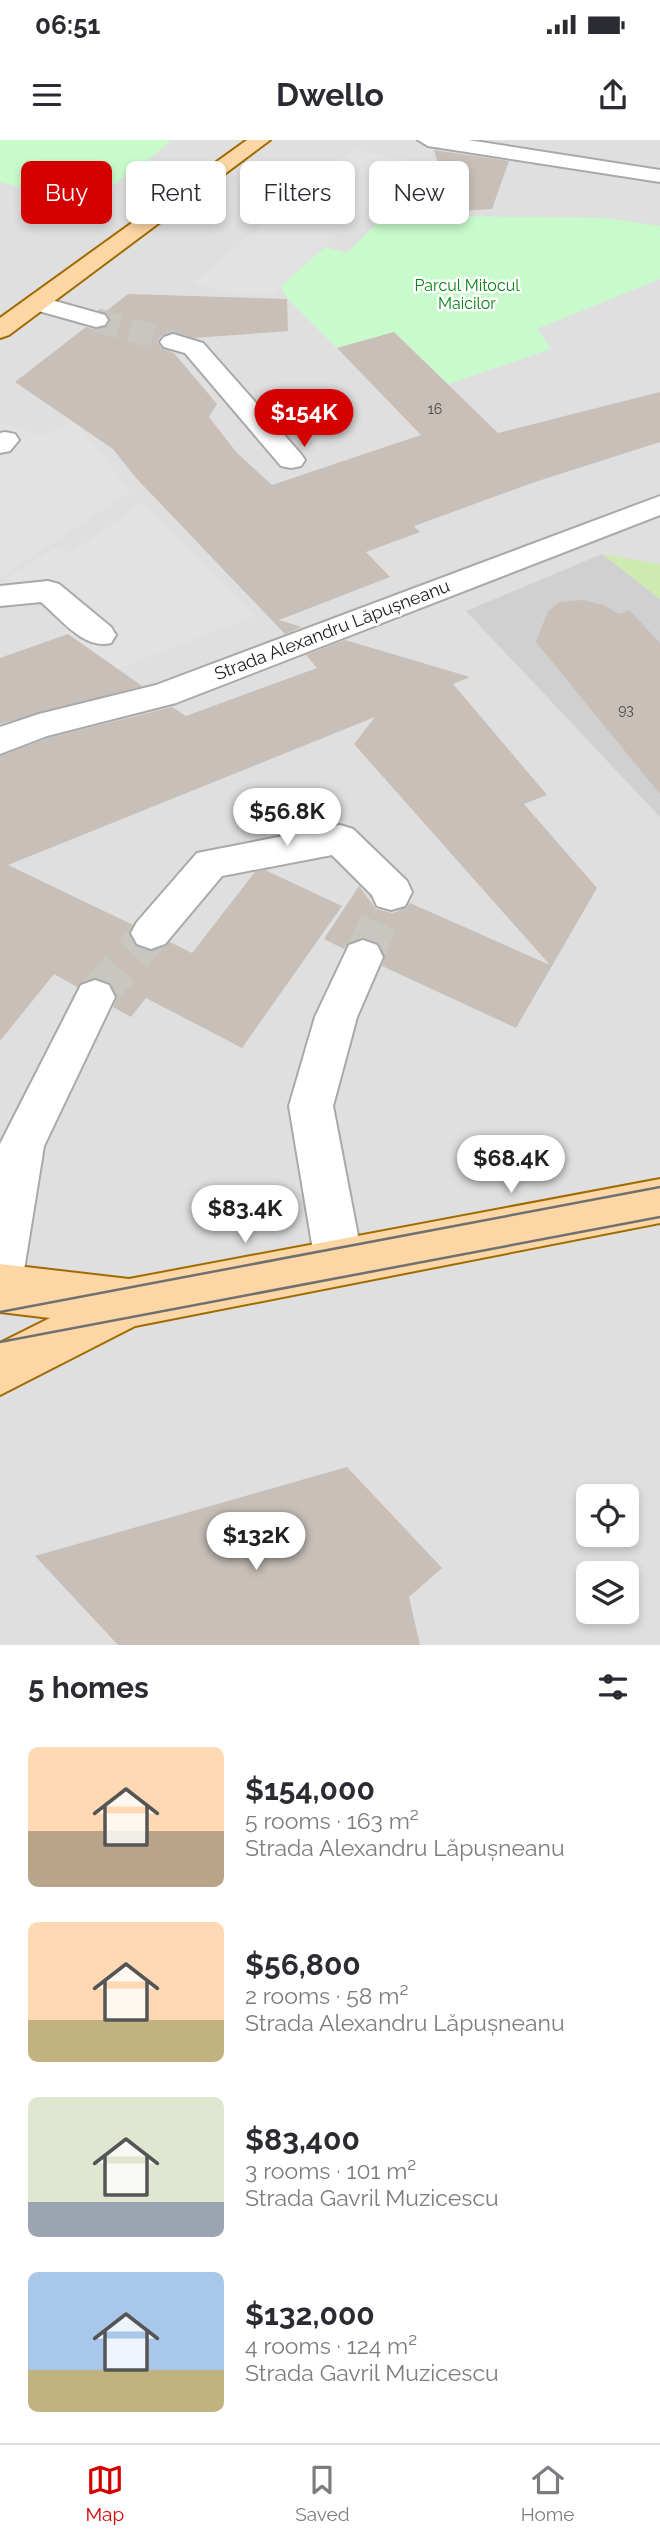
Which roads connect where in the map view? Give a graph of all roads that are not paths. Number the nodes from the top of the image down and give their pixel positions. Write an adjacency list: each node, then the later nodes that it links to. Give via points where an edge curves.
1 (260, 140): 4 (main road)
2 (428, 140): 3 (street)
3 (660, 176)
4 (37, 303): 5 (street); 6 (main road)
5 (96, 320)
6 (0, 330)
7 (173, 342): 10 (street, via 194,348)
8 (0, 438): 9 (street, via 5,440)
9 (0, 445)
10 (291, 460)
11 (660, 505): 16 (street, Strada Alexandru Lăpușneanu, via 164,695 39,726)
12 (0, 596): 13 (street, via 48,591)
13 (60, 601): 14 (street); 15 (street)
14 (0, 621)
15 (100, 635)
16 (0, 741)
17 (391, 895): 18 (street, via 340,839 210,863)
18 (151, 933)
19 (363, 957): 22 (street, via 336,1017 311,1106)
20 (95, 998): 23 (street, via 22,1145)
21 (660, 1201): 22 (main road)
22 (339, 1262): 25 (main road)
23 (0, 1270)
24 (0, 1288): 25 (main road)
25 (129, 1303): 26 (main road)
26 (0, 1370)

